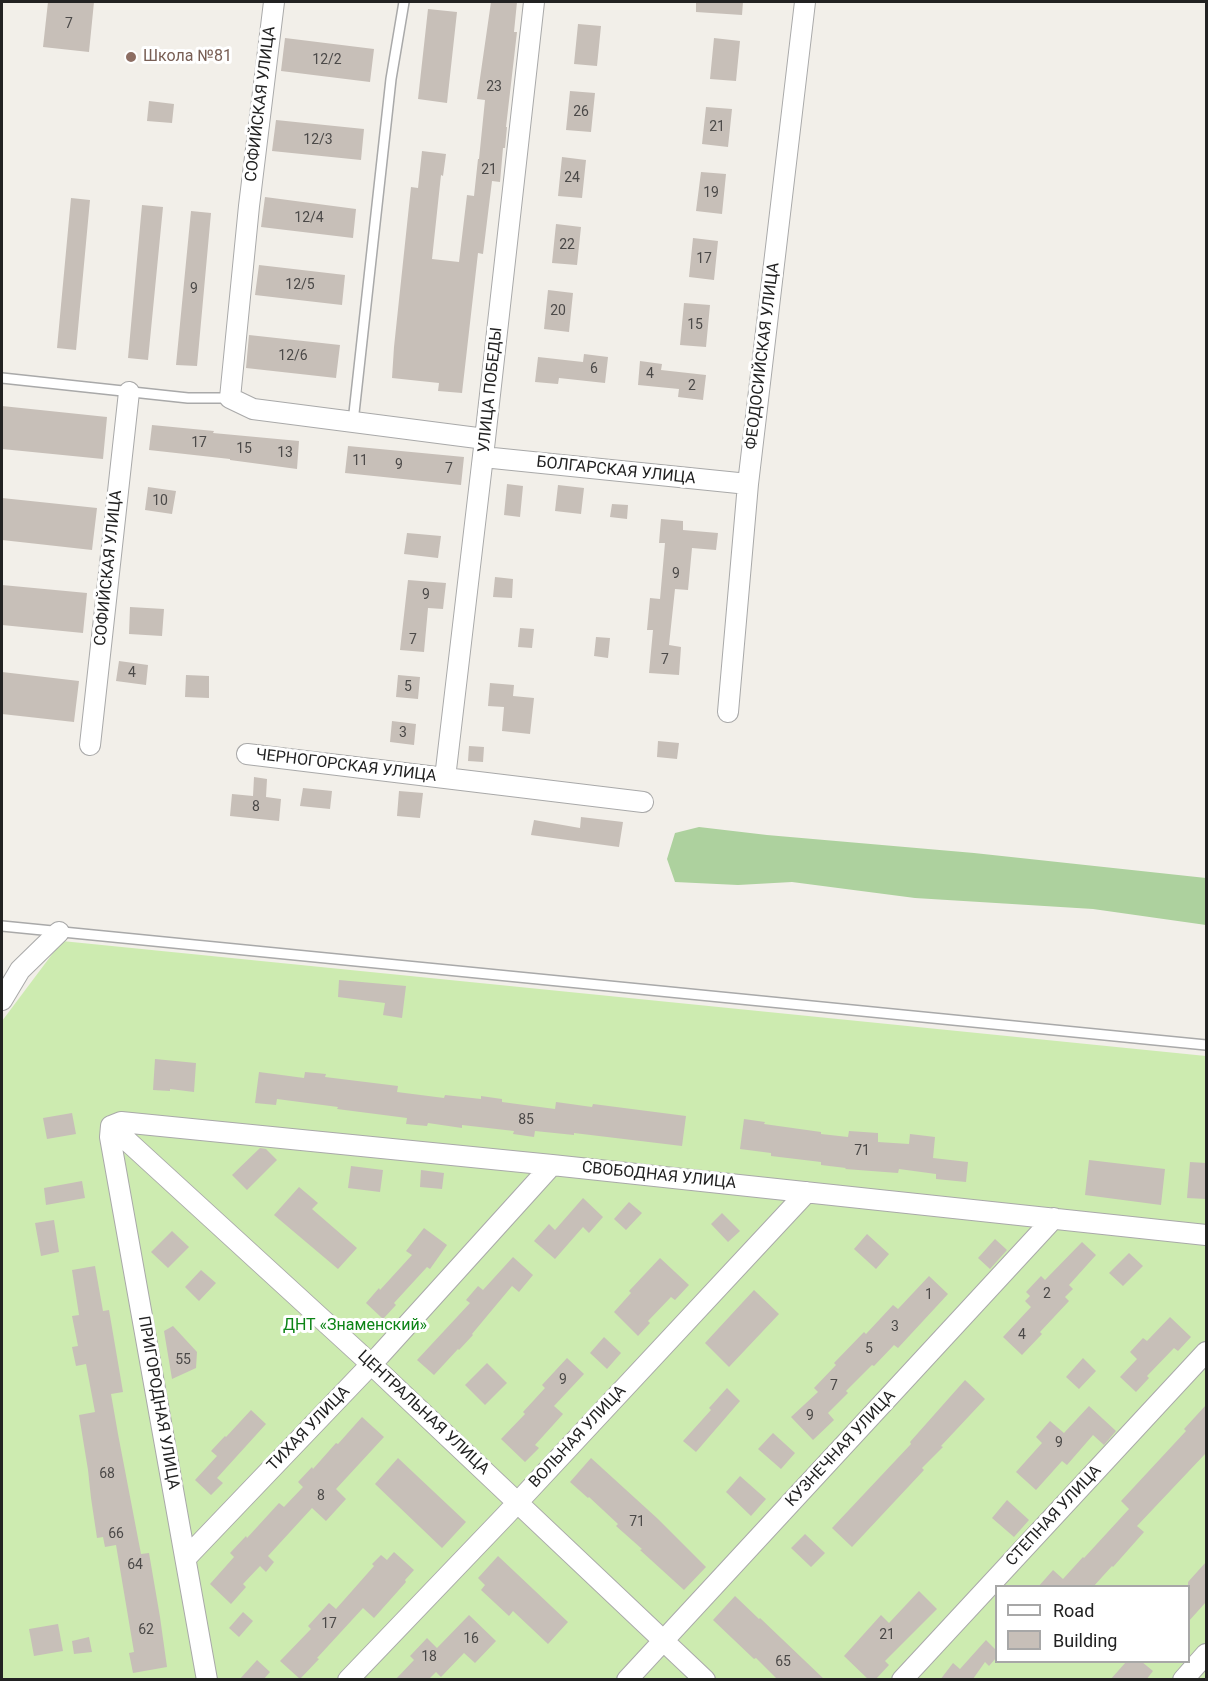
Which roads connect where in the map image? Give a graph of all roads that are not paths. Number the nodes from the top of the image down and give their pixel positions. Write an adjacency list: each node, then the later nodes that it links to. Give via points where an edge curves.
1 (274, 2): 7 (street, СОФИЙСКАЯ УЛИЦА)
2 (404, 2): 8 (lane, via 391,80)
3 (534, 2): 9 (street, УЛИЦА ПОБЕДЫ)
4 (806, 2): 10 (street, ФЕОДОСИЙСКАЯ УЛИЦА)
5 (2, 378): 6 (lane)
6 (129, 392): 7 (lane); 12 (street, СОФИЙСКАЯ УЛИЦА)
7 (230, 398): 8 (street, БОЛГАРСКАЯ УЛИЦА, via 253,409)
8 (352, 423): 9 (street, БОЛГАРСКАЯ УЛИЦА)
9 (484, 448): 10 (street, БОЛГАРСКАЯ УЛИЦА); 14 (street, УЛИЦА ПОБЕДЫ)
10 (748, 484): 11 (street, ФЕОДОСИЙСКАЯ УЛИЦА)
11 (728, 712)
12 (90, 745)
13 (247, 754): 14 (street, ЧЕРНОГОРСКАЯ УЛИЦА)
14 (445, 778): 15 (street, ЧЕРНОГОРСКАЯ УЛИЦА)
15 (643, 802)
16 (2, 926): 17 (lane)
17 (59, 932): 18 (street, via 20,970); 19 (lane)
18 (2, 1000)
19 (1206, 1045)
20 (111, 1126): 21 (street, СВОБОДНАЯ УЛИЦА, via 121,1122); 26 (street, ЦЕНТРАЛЬНАЯ УЛИЦА); 28 (street, ПРИГОРОДНАЯ УЛИЦА)
21 (552, 1165): 22 (street, СВОБОДНАЯ УЛИЦА); 26 (street, ТИХАЯ УЛИЦА)
22 (807, 1192): 23 (street, СВОБОДНАЯ УЛИЦА); 27 (street, ВОЛЬНАЯ УЛИЦА)
23 (1054, 1218): 24 (street, СВОБОДНАЯ УЛИЦА); 29 (street, КУЗНЕЧНАЯ УЛИЦА)
24 (1206, 1235)
25 (1206, 1352): 35 (street, СТЕПНАЯ УЛИЦА)
26 (371, 1364): 27 (street, ЦЕНТРАЛЬНАЯ УЛИЦА); 28 (street, ТИХАЯ УЛИЦА)
27 (518, 1502): 29 (street, ЦЕНТРАЛЬНАЯ УЛИЦА); 32 (street, ВОЛЬНАЯ УЛИЦА)
28 (186, 1558): 31 (street, ПРИГОРОДНАЯ УЛИЦА)
29 (664, 1641): 33 (street, КУЗНЕЧНАЯ УЛИЦА); 34 (street, ЦЕНТРАЛЬНАЯ УЛИЦА)
30 (1206, 1654): 36 (street)
31 (207, 1680)
32 (348, 1680)
33 (627, 1680)
34 (705, 1680)
35 (902, 1680)
36 (1183, 1680)

